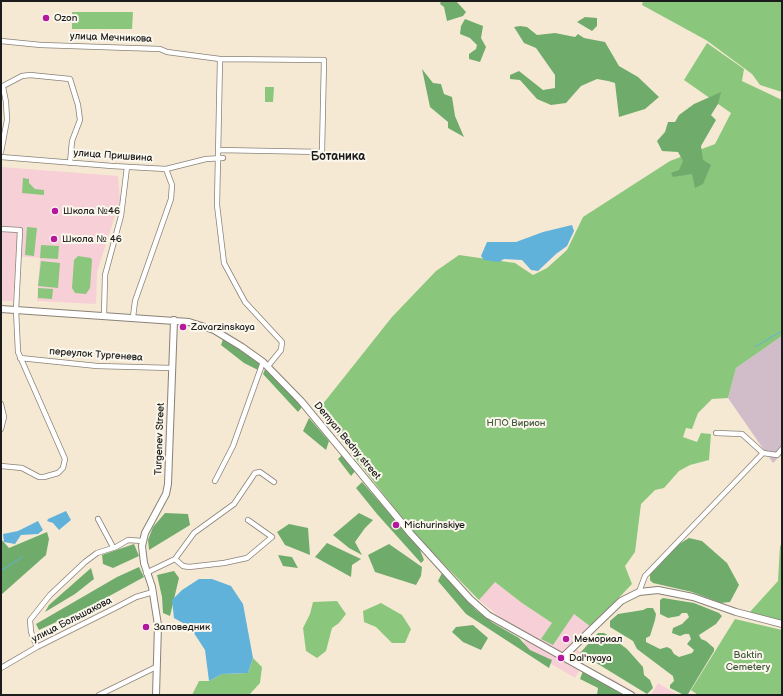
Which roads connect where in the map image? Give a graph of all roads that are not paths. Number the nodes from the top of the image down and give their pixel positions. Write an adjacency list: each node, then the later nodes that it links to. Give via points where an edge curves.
1 (1, 40): 2 (street, улица Мечникова, via 41,45 160,49)
2 (220, 59): 4 (street); 4 (street, улица Мечникова, via 324,60 322,152)
3 (2, 87): 5 (street, via 7,120); 8 (street, via 22,76 30,75 70,79 80,120 72,141)
4 (219, 150): 7 (street)
5 (1, 152)
6 (1, 157): 8 (street, улица Пришвина)
7 (221, 158): 10 (street, улица Пришвина); 18 (street, via 217,205 224,263 245,302 282,342 281,350)
8 (70, 163): 9 (street, улица Пришвина)
9 (127, 167): 10 (street, улица Пришвина); 14 (street, via 121,216 105,275)
10 (166, 169): 15 (street, via 172,185 171,199 135,301)
11 (1, 229): 13 (street, via 20,230)
12 (1, 309): 13 (street, Demyan Bedny street)
13 (16, 310): 14 (street, Demyan Bedny street); 17 (street, via 16,339)
14 (104, 316): 15 (street, Demyan Bedny street)
15 (133, 318): 16 (street, Demyan Bedny street)
16 (174, 320): 18 (street, Demyan Bedny street, via 214,330); 19 (street, Turgenev Street)
17 (20, 358): 19 (street, переулок Тургенева, via 97,366); 25 (street, via 66,459 58,473 44,477 38,477 22,468)
18 (266, 364): 26 (street); 38 (street, Demyan Bedny street, via 308,409 411,534 470,599 494,619)
19 (172, 368): 30 (street, Turgenev Street, via 168,484 166,494)
20 (1, 404): 21 (street, via 4,417)
21 (1, 429)
22 (716, 433): 24 (street, via 742,434)
23 (782, 448): 24 (street, via 776,455)
24 (763, 453): 35 (street, via 645,576)
25 (1, 466)
26 (215, 481)
27 (274, 482): 32 (street, via 260,472 255,473 234,504 194,533)
28 (98, 518): 31 (street)
29 (248, 520): 32 (street, via 272,537 247,558 224,564 189,567 183,566)
30 (143, 541): 31 (street, via 128,540); 33 (street, Turgenev Street)
31 (113, 547): 37 (street, via 97,553 85,562 50,595 30,620 31,632)
32 (175, 559): 33 (street)
33 (146, 573): 34 (street, Turgenev Street)
34 (153, 592): 37 (street, улица Большакова, via 136,597); 39 (street, Turgenev Street, via 158,625)
35 (639, 592): 36 (street, via 658,590 693,597); 38 (street, via 621,601)
36 (782, 624)
37 (37, 647): 40 (street, улица Большакова)
38 (564, 656): 43 (street, Demyan Bedny street)
39 (156, 667): 41 (street); 42 (street, Turgenev Street)
40 (1, 668)
41 (99, 695)
42 (156, 695)
43 (631, 695)

